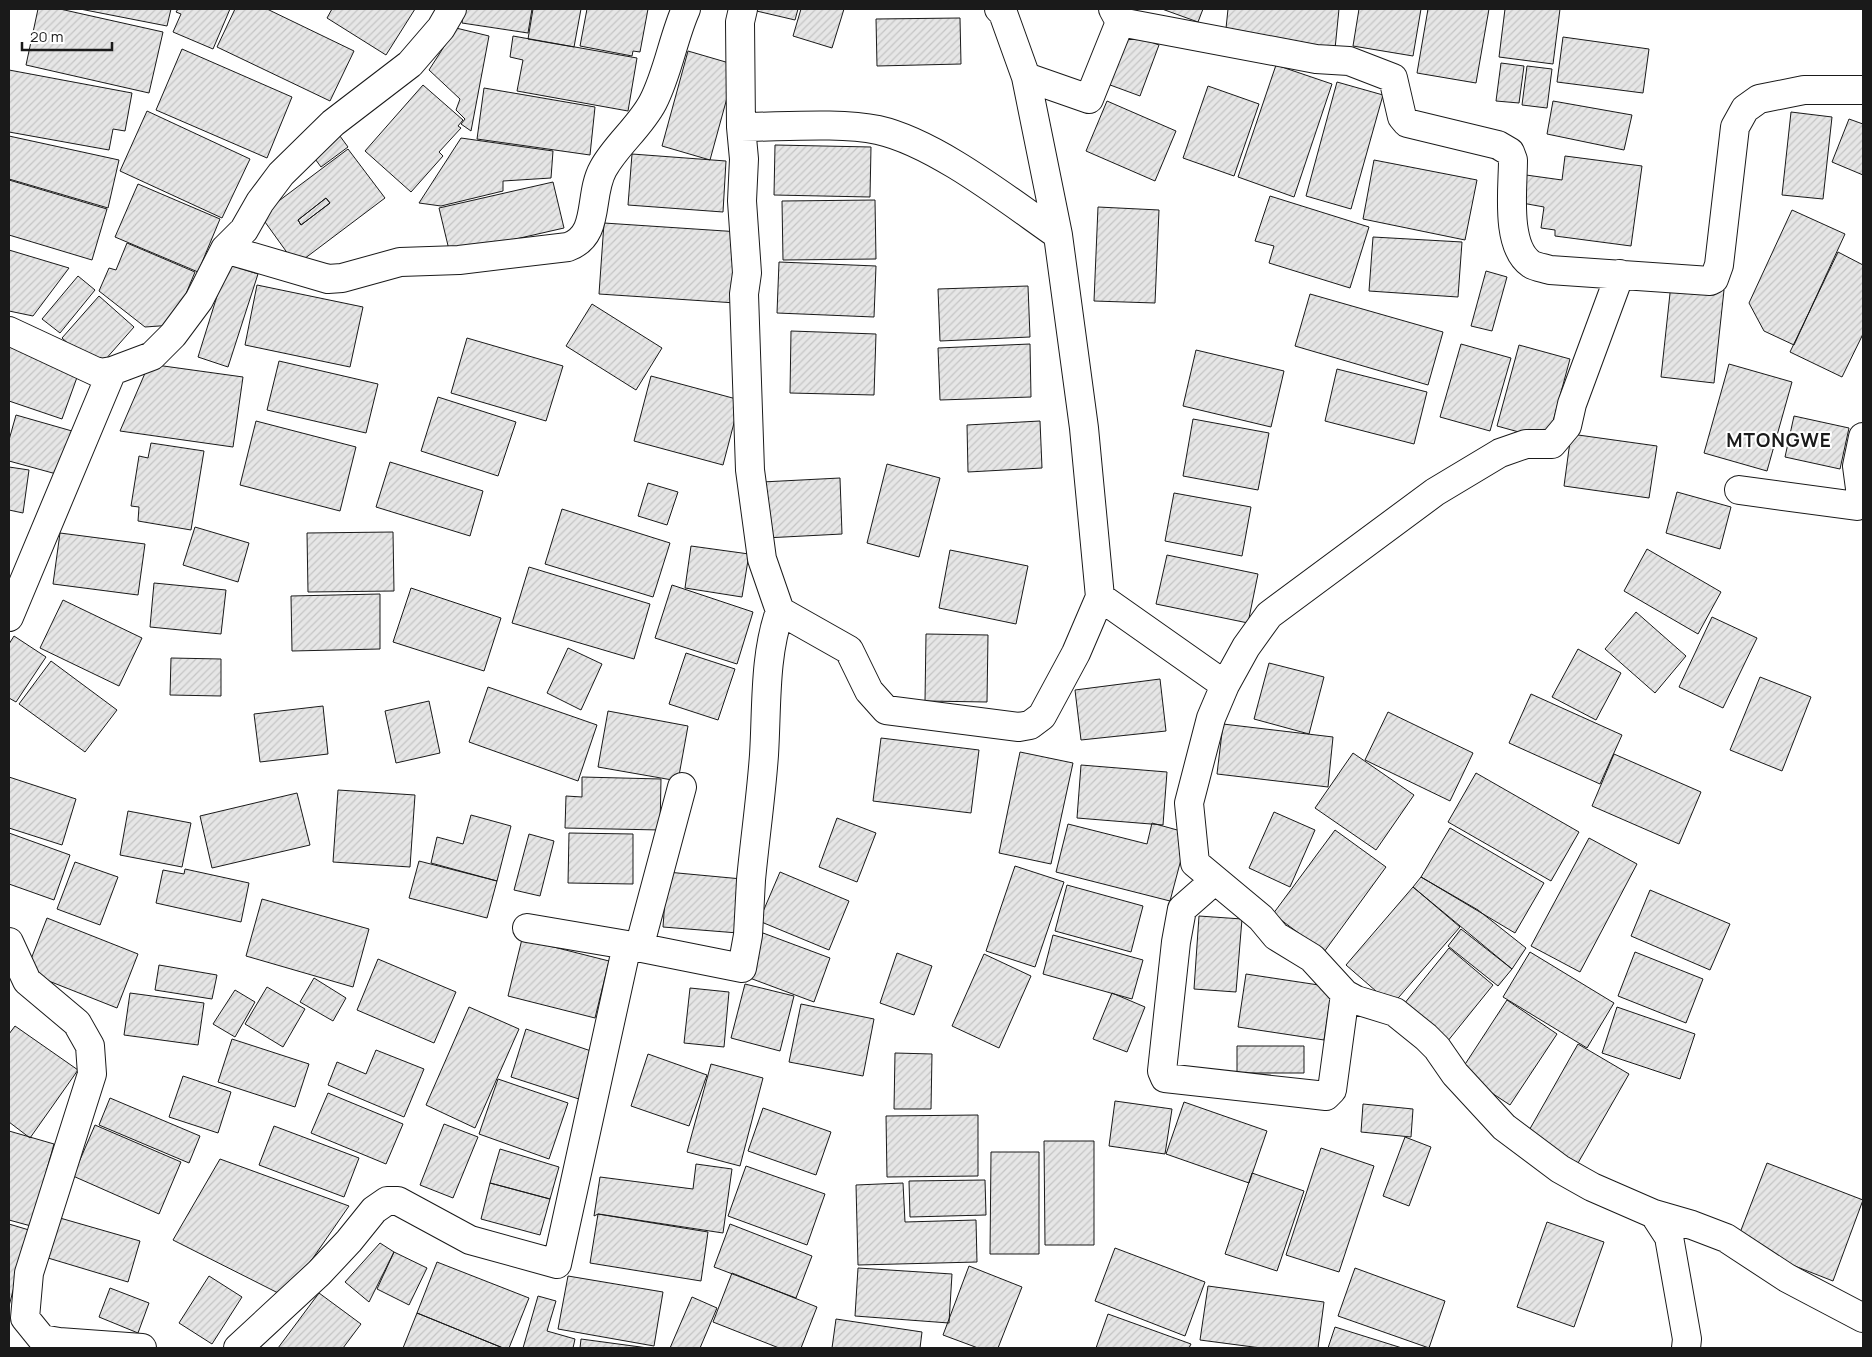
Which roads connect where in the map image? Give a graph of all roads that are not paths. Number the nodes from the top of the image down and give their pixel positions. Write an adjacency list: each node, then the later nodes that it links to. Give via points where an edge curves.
1 (452, 9): 10 (street, via 441,28 410,64 334,122 281,174 244,230)
2 (686, 9): 10 (street, via 654,100 603,170 586,235 580,243 488,257 400,262 328,279)
3 (999, 9): 6 (street)
4 (734, 13): 8 (street)
5 (1117, 15): 6 (street, via 1088,99); 11 (street, via 1316,59 1349,61 1393,78 1402,117 1407,123 1498,145 1510,152 1513,160 1513,227 1524,257 1532,265 1550,270)
6 (1026, 77): 9 (street)
7 (1863, 90): 11 (street, via 1804,90 1759,99 1745,109 1735,127 1719,265 1714,279)
8 (740, 127): 9 (street, via 856,127 888,133 921,147 981,182); 17 (street, via 744,158 742,201 747,273 744,294 750,470 762,559)
9 (1058, 235): 16 (street, via 1084,428)
10 (225, 249): 13 (street, via 199,300 173,335 152,356)
11 (1620, 274): 19 (street, via 1572,404 1567,426 1552,444 1526,444 1500,453 1406,512 1269,615 1246,647)
12 (9, 331): 13 (street, via 99,373)
13 (112, 371): 18 (street)
14 (1863, 437): 15 (street, via 1857,466 1861,496 1857,506)
15 (1739, 490)
16 (1100, 598): 17 (street, via 1076,654 1042,716 1030,725 1019,727 886,710 870,691 849,650); 19 (street)
17 (780, 611): 24 (street, via 770,652 752,894 742,968)
18 (9, 617)
19 (1225, 686): 21 (street, via 1211,718 1189,803 1195,863)
20 (682, 787): 24 (street)
21 (1214, 880): 25 (street, via 1261,918 1276,936 1312,958); 25 (street, via 1182,909 1162,1072 1165,1078 1326,1096 1332,1090)
22 (527, 928): 24 (street)
23 (9, 942): 28 (street, via 27,981 77,1023 90,1046 92,1074 29,1273 26,1294 26,1318 42,1339)
24 (633, 947): 30 (street, via 557,1264 470,1240 398,1201 388,1201 374,1210 319,1273)
25 (1345, 994): 26 (street, via 1395,1012 1426,1037 1454,1074 1504,1127 1560,1169)
26 (1654, 1214): 27 (street, via 1692,1224 1726,1238 1788,1278); 31 (street, via 1669,1237)
27 (1863, 1318)
28 (59, 1345): 29 (street)
29 (142, 1348)
30 (238, 1348)
31 (1686, 1348)

